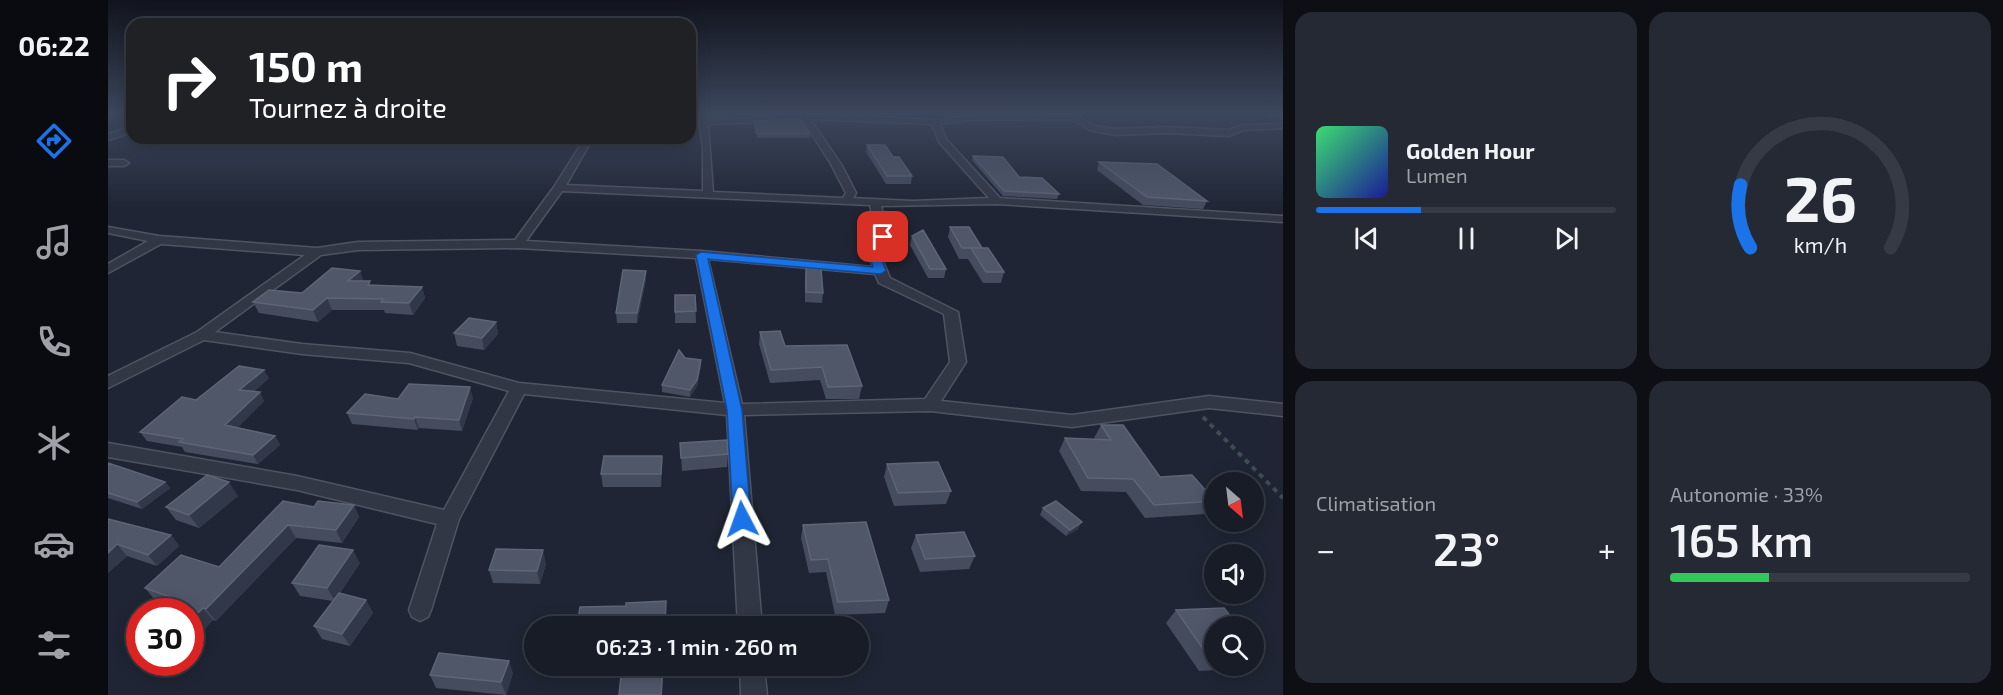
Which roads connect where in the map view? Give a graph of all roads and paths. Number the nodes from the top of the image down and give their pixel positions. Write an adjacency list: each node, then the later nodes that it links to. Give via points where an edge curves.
1 (585, 145): 7 (street)
2 (705, 145): 8 (street)
3 (825, 145): 9 (street, via 851,193)
4 (947, 145): 10 (street)
5 (108, 163): 6 (street)
6 (124, 163)
7 (559, 188): 8 (street); 15 (street)
8 (708, 193): 9 (street)
9 (847, 200): 11 (street)
10 (997, 201): 11 (street); 12 (street)
11 (875, 203): 19 (street, via 883,237 874,254)
12 (1283, 219)
13 (108, 230): 14 (street)
14 (159, 240): 16 (street); 18 (street)
15 (519, 244): 16 (street, via 358,246); 17 (street)
16 (317, 252): 20 (street)
17 (701, 255): 19 (street); 25 (street)
18 (108, 269)
19 (880, 271): 23 (street, via 884,280 951,312 958,362)
20 (202, 335): 21 (street); 22 (street, via 410,358)
21 (108, 383)
22 (519, 388): 25 (street); 29 (street)
23 (930, 405): 24 (street, via 1072,420); 25 (street)
24 (1191, 405): 26 (street, via 1209,402); 28 (path)
25 (735, 410): 31 (street)
26 (1283, 410)
27 (108, 450): 29 (street, via 297,483)
28 (1283, 498)
29 (449, 519): 30 (street)
30 (420, 610)
31 (749, 616)
32 (753, 676): 33 (street)
33 (754, 695)

